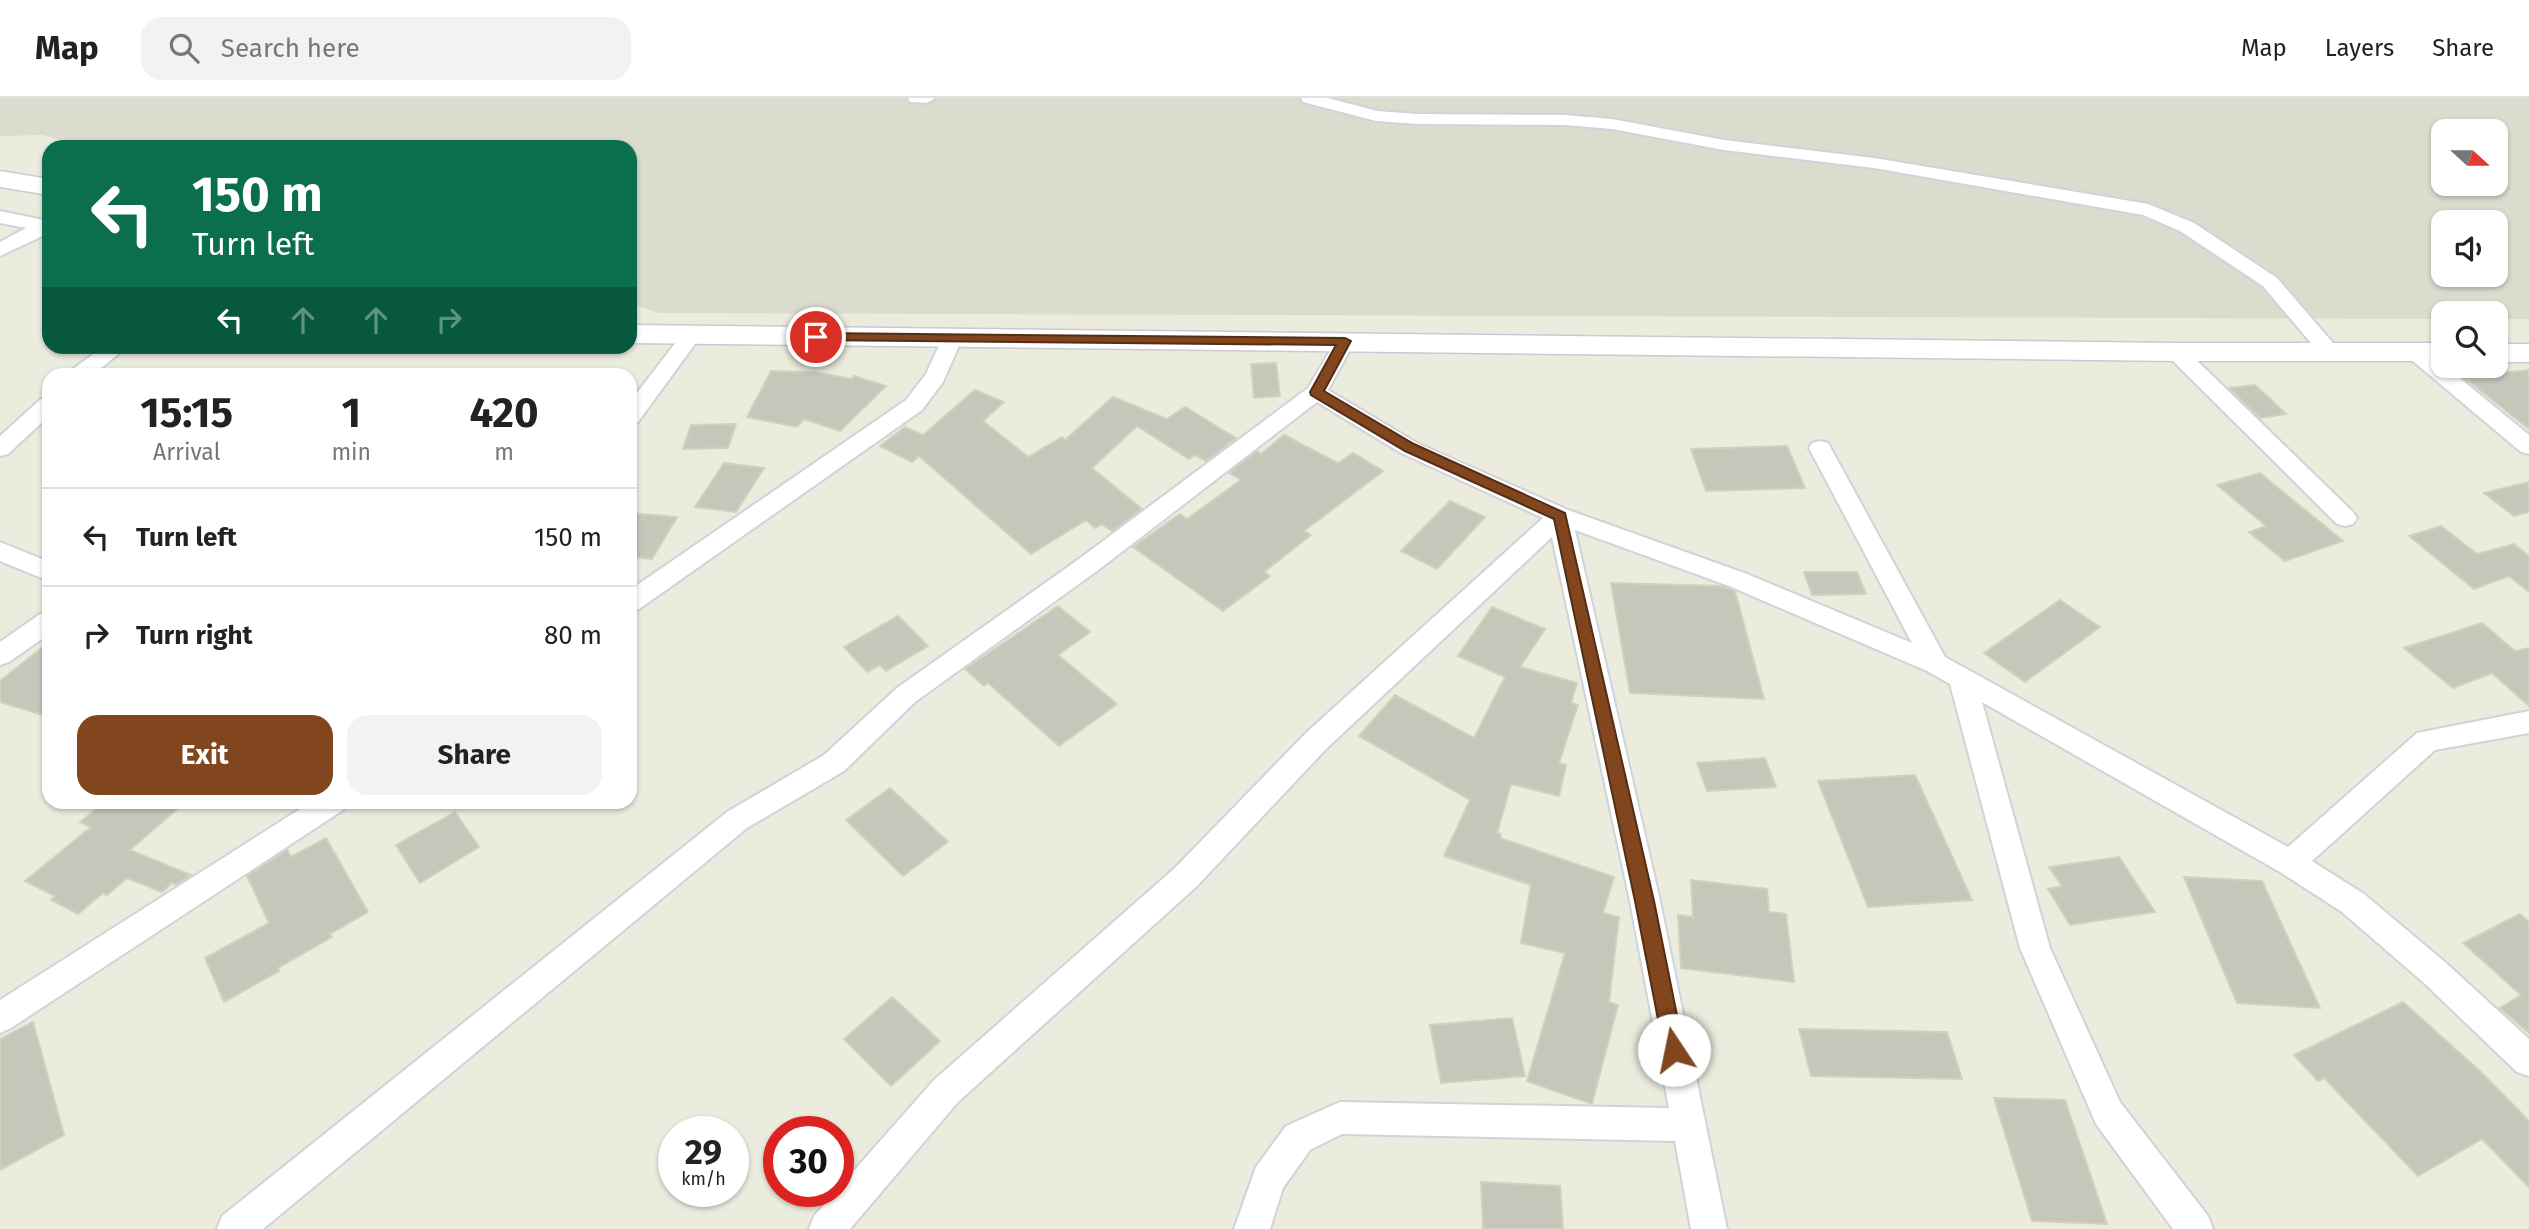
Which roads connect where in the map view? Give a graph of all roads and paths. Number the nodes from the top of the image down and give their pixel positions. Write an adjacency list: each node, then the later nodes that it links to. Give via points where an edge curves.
1 (916, 98): 2 (street)
2 (927, 98)
3 (1309, 98): 16 (street, via 1376,116 1612,124 2148,210 2187,227 2270,282)
4 (0, 179): 5 (street)
5 (42, 186)
6 (42, 209): 8 (street)
7 (0, 217): 8 (street)
8 (24, 221): 9 (street)
9 (42, 225)
10 (42, 229): 11 (street)
11 (0, 250)
12 (637, 334): 13 (street)
13 (690, 337): 14 (street); 24 (street)
14 (951, 339): 15 (street); 33 (street, via 929,390 915,405)
15 (1345, 341): 17 (street); 23 (street)
16 (2328, 350): 17 (street); 18 (street)
17 (2176, 352): 30 (street)
18 (2429, 352): 27 (street)
19 (2508, 353): 20 (street)
20 (2529, 353)
21 (107, 354): 22 (street)
22 (89, 368)
23 (1316, 392): 29 (street, via 1409,448); 43 (street, via 1088,565 906,695 834,763 737,820)
24 (637, 408)
25 (42, 410): 28 (street)
26 (1820, 447): 36 (street)
27 (2529, 447)
28 (0, 449)
29 (1560, 516): 36 (street, via 1738,580); 42 (street); 44 (street, via 1316,741 1186,877 946,1090)
30 (2345, 518)
31 (0, 551): 32 (street)
32 (42, 569)
33 (637, 598)
34 (42, 626): 35 (street)
35 (0, 655)
36 (1949, 671): 39 (street); 47 (street, via 2035,948 2108,1112)
37 (2529, 722): 39 (street, via 2427,741)
38 (322, 809): 40 (street)
39 (2290, 863): 41 (street, via 2353,904)
40 (0, 1018)
41 (2529, 1061)
42 (1688, 1125): 45 (street, via 1340,1118 1298,1138 1268,1179); 46 (street)
43 (235, 1229)
44 (827, 1229)
45 (1252, 1229)
46 (1709, 1229)
47 (2195, 1229)

